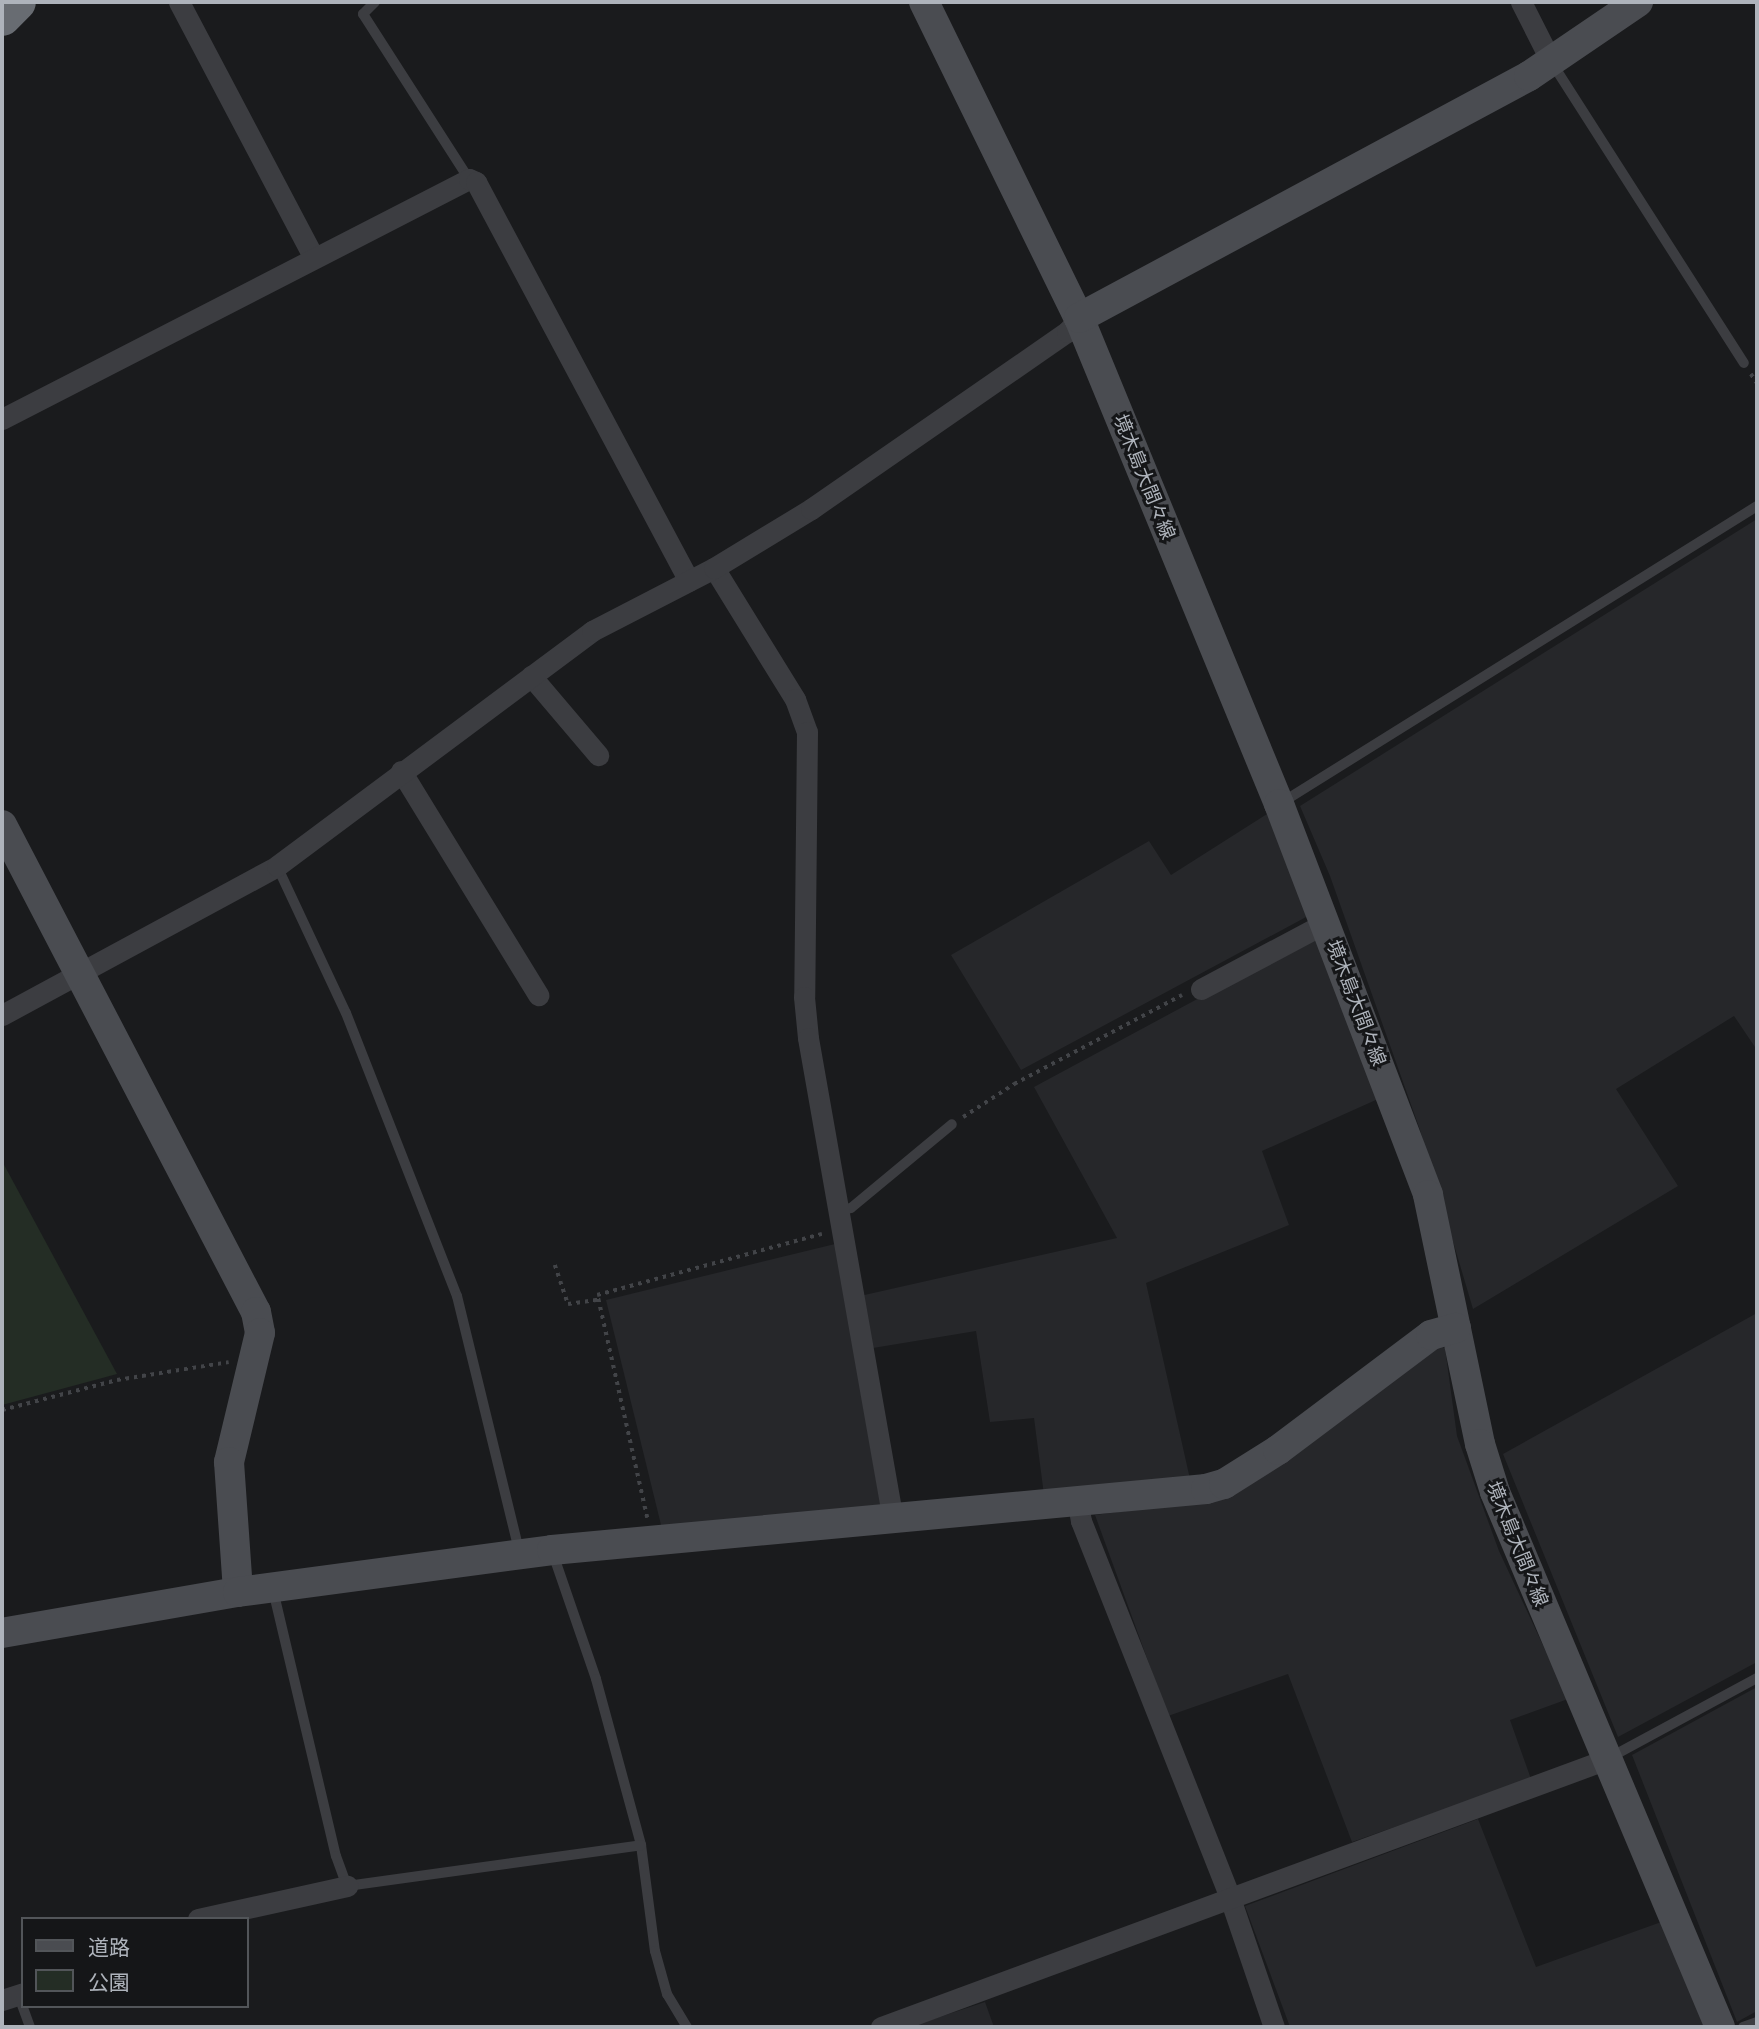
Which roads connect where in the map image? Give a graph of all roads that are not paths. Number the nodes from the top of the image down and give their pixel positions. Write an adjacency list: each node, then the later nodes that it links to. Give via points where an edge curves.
1 (17, 2): 7 (highway)
2 (179, 2): 10 (street)
3 (375, 2): 9 (lane, via 363,13)
4 (924, 2): 11 (street, 境木島大間々線)
5 (1521, 2): 8 (street)
6 (1638, 2): 8 (street)
7 (2, 17)
8 (1552, 62): 11 (street); 12 (lane)
9 (469, 178): 10 (street); 16 (street, via 476,182)
10 (313, 256): 13 (street)
11 (1079, 318): 15 (street, via 1067,332 811,509); 20 (street, 境木島大間々線)
12 (1745, 363)
13 (2, 419)
14 (1757, 506): 20 (lane)
15 (714, 568): 16 (street); 29 (street, via 795,699 807,732 804,997)
16 (689, 581): 17 (street, via 603,625)
17 (531, 676): 18 (street); 19 (street)
18 (598, 755)
19 (401, 771): 22 (street); 26 (street)
20 (1279, 804): 23 (street, 境木島大間々線)
21 (2, 825): 24 (street)
22 (277, 866): 24 (street); 34 (lane, via 346,1013 457,1296)
23 (1325, 923): 25 (street); 30 (street, 境木島大間々線, via 1428,1195)
24 (80, 975): 27 (street); 36 (street, via 256,1312 260,1333 229,1462)
25 (1201, 989)
26 (538, 995)
27 (2, 1015)
28 (952, 1124): 29 (lane)
29 (839, 1220): 32 (street)
30 (1456, 1328): 31 (street, via 1431,1335 1278,1450 1224,1484); 39 (street, 境木島大間々線, via 1495,1492)
31 (1078, 1504): 32 (street); 42 (street)
32 (892, 1521): 33 (street)
33 (552, 1550): 34 (street); 40 (lane, via 596,1679)
34 (519, 1554): 35 (street)
35 (273, 1587): 36 (street); 41 (lane)
36 (238, 1591): 37 (street)
37 (2, 1633)
38 (1757, 1678): 39 (lane)
39 (1607, 1759): 42 (street); 50 (street, 境木島大間々線)
40 (641, 1845): 41 (lane); 47 (lane, via 655,1951 667,1994)
41 (347, 1886): 43 (street)
42 (1230, 1898): 48 (street); 49 (street)
43 (207, 1917)
44 (14, 1996): 46 (lane)
45 (1757, 2022): 51 (lane)
46 (30, 2027)
47 (687, 2027)
48 (881, 2027)
49 (1274, 2027)
50 (1720, 2027)
51 (1743, 2027)

